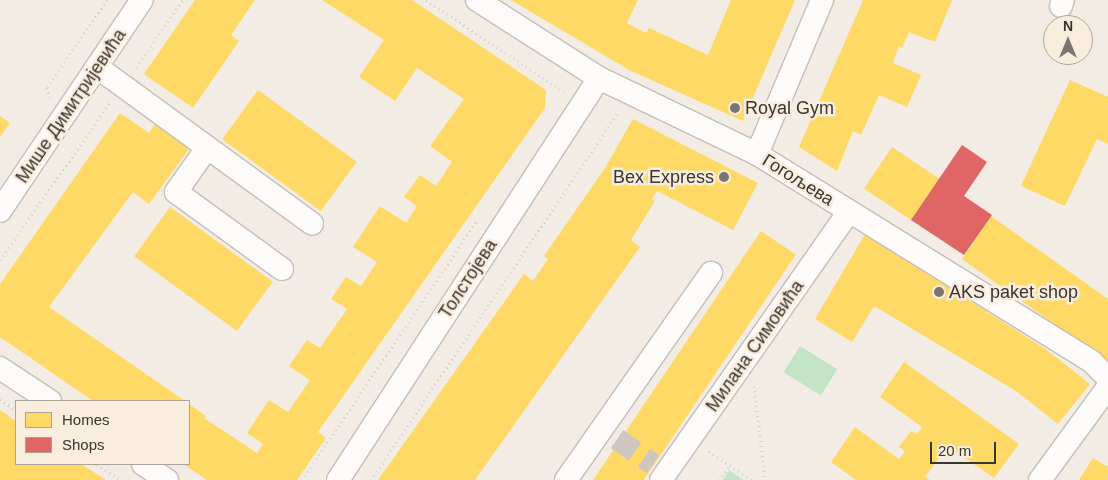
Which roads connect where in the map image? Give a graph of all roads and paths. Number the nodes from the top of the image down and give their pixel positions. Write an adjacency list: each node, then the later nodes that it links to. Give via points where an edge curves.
1 (142, 0): 6 (street, Мише Димитријевића)
2 (182, 0): 8 (path)
3 (426, 0): 9 (path, via 564,92)
4 (477, 0): 7 (street, Гогољева)
5 (822, 0): 12 (street)
6 (97, 67): 8 (street); 13 (street, Мише Димитријевића)
7 (599, 78): 12 (street, Гогољева); 35 (street, Толстојева)
8 (122, 86): 11 (street); 17 (path)
9 (559, 98)
10 (621, 108): 36 (path)
11 (207, 148): 16 (street); 18 (street, via 176,192)
12 (757, 154): 14 (street, Гогољева)
13 (0, 211)
14 (849, 212): 20 (street, Милана Симовића); 22 (street, Гогољева, via 1092,362)
15 (478, 219): 34 (path)
16 (312, 224)
17 (0, 260)
18 (282, 269)
19 (711, 273): 37 (street, via 610,434)
20 (750, 353): 27 (street, Милана Симовића); 40 (path)
21 (0, 368): 25 (street)
22 (1108, 378)
23 (1108, 387): 41 (street)
24 (0, 399): 26 (path)
25 (48, 400)
26 (15, 409)
27 (690, 438): 30 (path); 31 (street, Милана Симовића)
28 (98, 465): 32 (path)
29 (144, 465): 33 (street)
30 (729, 465): 38 (path); 39 (path)
31 (660, 473)
32 (121, 480)
33 (167, 480)
34 (302, 480)
35 (338, 480)
36 (371, 480)
37 (566, 480)
38 (719, 480)
39 (751, 480)
40 (765, 480)
41 (1040, 480)

